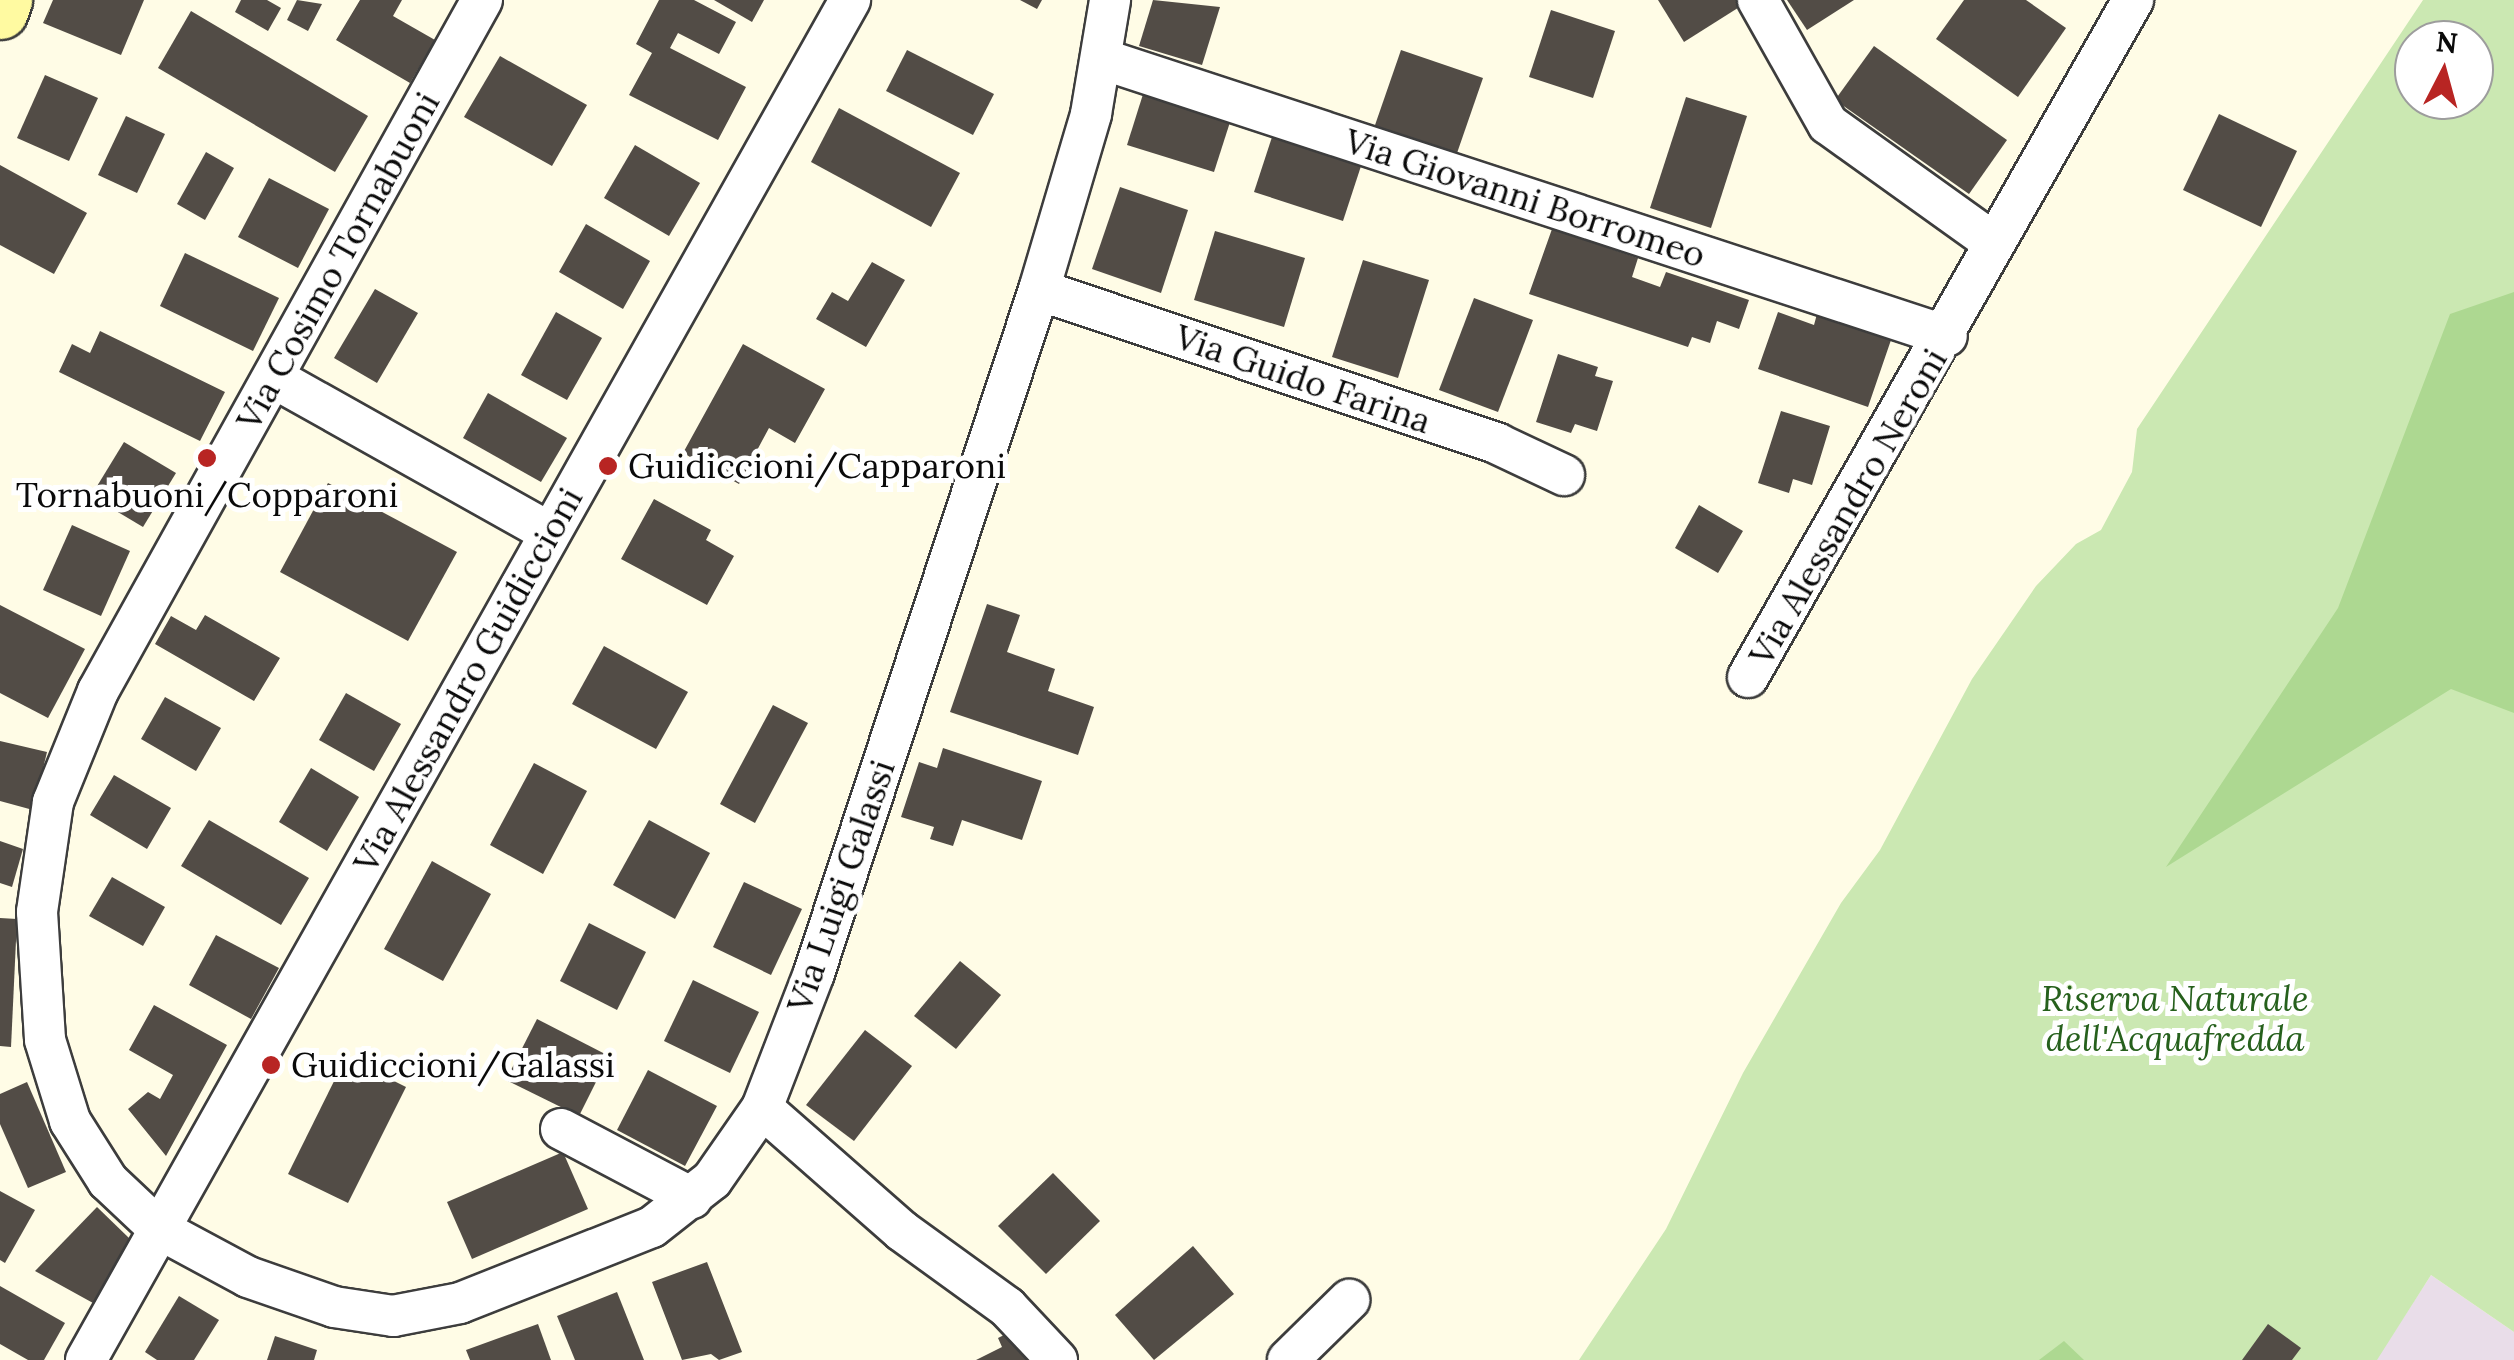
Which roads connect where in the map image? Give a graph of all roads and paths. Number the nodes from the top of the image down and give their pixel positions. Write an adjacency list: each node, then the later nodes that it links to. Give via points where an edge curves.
1 (4, 0): 7 (street)
2 (482, 0): 12 (street, Via Cosimo Tornabuoni)
3 (850, 0): 14 (street, Via Alessandro Guidiccioni)
4 (1110, 0): 8 (street, Via Luigi Galassi)
5 (1758, 0): 9 (street, via 1835,131)
6 (2134, 0): 9 (street, Via Alessandro Neroni)
7 (0, 11)
8 (1102, 59): 10 (street, Via Luigi Galassi); 11 (street, Via Giovanni Borromeo)
9 (1993, 242): 11 (street, Via Alessandro Neroni)
10 (1039, 290): 13 (street, Via Guido Farina, via 1498,444); 16 (street, Via Luigi Galassi, via 814,973)
11 (1947, 336): 15 (street, Via Alessandro Neroni)
12 (274, 378): 14 (street); 19 (street, Via Cosimo Tornabuoni, via 98,691 66,762 46,841 36,973 60,1096 98,1168)
13 (1564, 475)
14 (548, 532): 19 (street, Via Alessandro Guidiccioni)
15 (1748, 678)
16 (762, 1108): 18 (street, Via Luigi Galassi, via 729,1160); 22 (street, via 902,1231 1007,1307)
17 (561, 1129): 18 (street)
18 (692, 1198): 19 (street, Via Luigi Galassi, via 652,1227 591,1256 409,1316 346,1310 281,1290)
19 (159, 1229): 21 (street, Via Alessandro Guidiccioni)
20 (1349, 1300): 23 (street)
21 (86, 1360)
22 (1058, 1360)
23 (1288, 1360)

